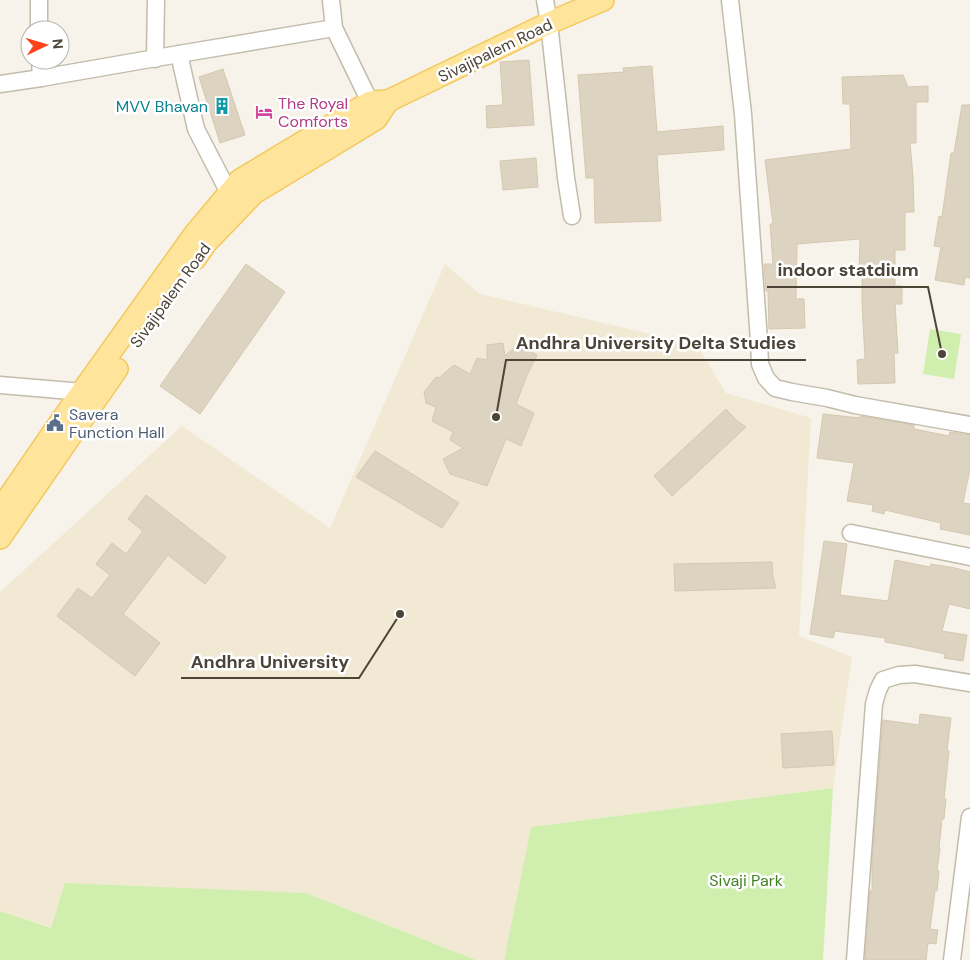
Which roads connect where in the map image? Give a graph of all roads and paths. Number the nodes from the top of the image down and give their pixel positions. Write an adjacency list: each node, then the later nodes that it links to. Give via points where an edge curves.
1 (39, 0): 7 (street)
2 (156, 0): 11 (street)
3 (331, 0): 9 (street)
4 (545, 0): 8 (street)
5 (603, 0): 8 (main road, Sivajipalem Road)
6 (730, 0): 20 (street, via 743,114 760,364 766,378 775,388 792,392)
7 (39, 20)
8 (549, 23): 15 (main road, Sivajipalem Road); 17 (street)
9 (334, 28): 10 (street); 15 (street)
10 (179, 54): 11 (street); 16 (street, via 196,129)
11 (155, 59): 13 (street)
12 (40, 70): 13 (street)
13 (40, 78): 14 (street)
14 (0, 84)
15 (379, 102): 16 (main road, Sivajipalem Road, via 240,180); 23 (main road, Sivajipalem Road, via 376,119 254,193 206,243)
16 (229, 193): 19 (main road, Sivajipalem Road, via 194,235)
17 (572, 216)
18 (0, 385): 19 (street)
19 (83, 392): 21 (main road, Sivajipalem Road)
20 (970, 425)
21 (0, 510)
22 (851, 533): 24 (street)
23 (0, 538)
24 (970, 557)
25 (970, 683): 27 (street, via 916,674 899,675 883,680 878,690 874,704)
26 (970, 816): 28 (street)
27 (855, 960)
28 (952, 960)

